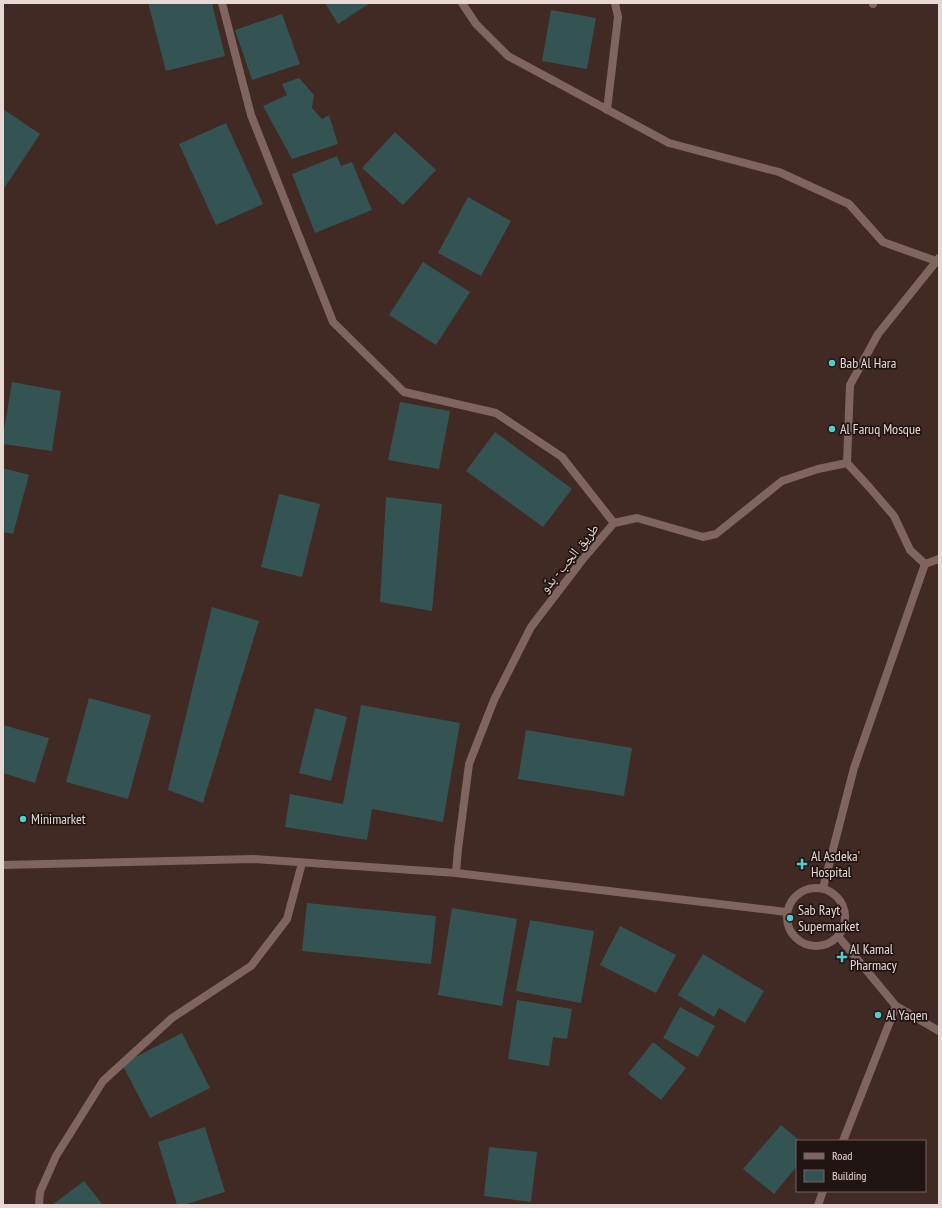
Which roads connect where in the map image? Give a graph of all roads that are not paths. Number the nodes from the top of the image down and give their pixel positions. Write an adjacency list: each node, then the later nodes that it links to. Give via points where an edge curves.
1 (222, 3): 7 (street, via 251,115 333,322 404,392 496,413 562,457)
2 (462, 3): 4 (street, via 476,24 508,56)
3 (615, 3): 4 (street, via 618,17)
4 (607, 110): 5 (street, via 669,143 779,172 849,204 883,242)
5 (938, 260): 6 (street, via 878,334 850,385)
6 (847, 463): 7 (street, طريق الجب - بدّو, via 782,481 716,534 703,537 637,518); 9 (street, via 894,516 910,550)
7 (614, 523): 12 (street, طريق الجب - بدّو, via 530,627 494,700 469,764)
8 (939, 559): 9 (street)
9 (924, 564): 13 (street, via 854,768)
10 (302, 863): 11 (street, via 253,860); 12 (street); 20 (street, via 287,919 251,966 172,1018 103,1081 56,1156 40,1192)
11 (3, 865)
12 (456, 873): 14 (street)
13 (823, 888): 14 (street, via 803,890 790,903); 15 (street, via 832,892 844,908 843,928)
14 (787, 912): 15 (street, via 790,929 802,942 820,945)
15 (838, 936): 16 (street)
16 (896, 1006): 17 (street); 18 (street)
17 (939, 1031)
18 (843, 1140)
19 (823, 1192): 21 (street)
20 (39, 1205)
21 (818, 1205)

